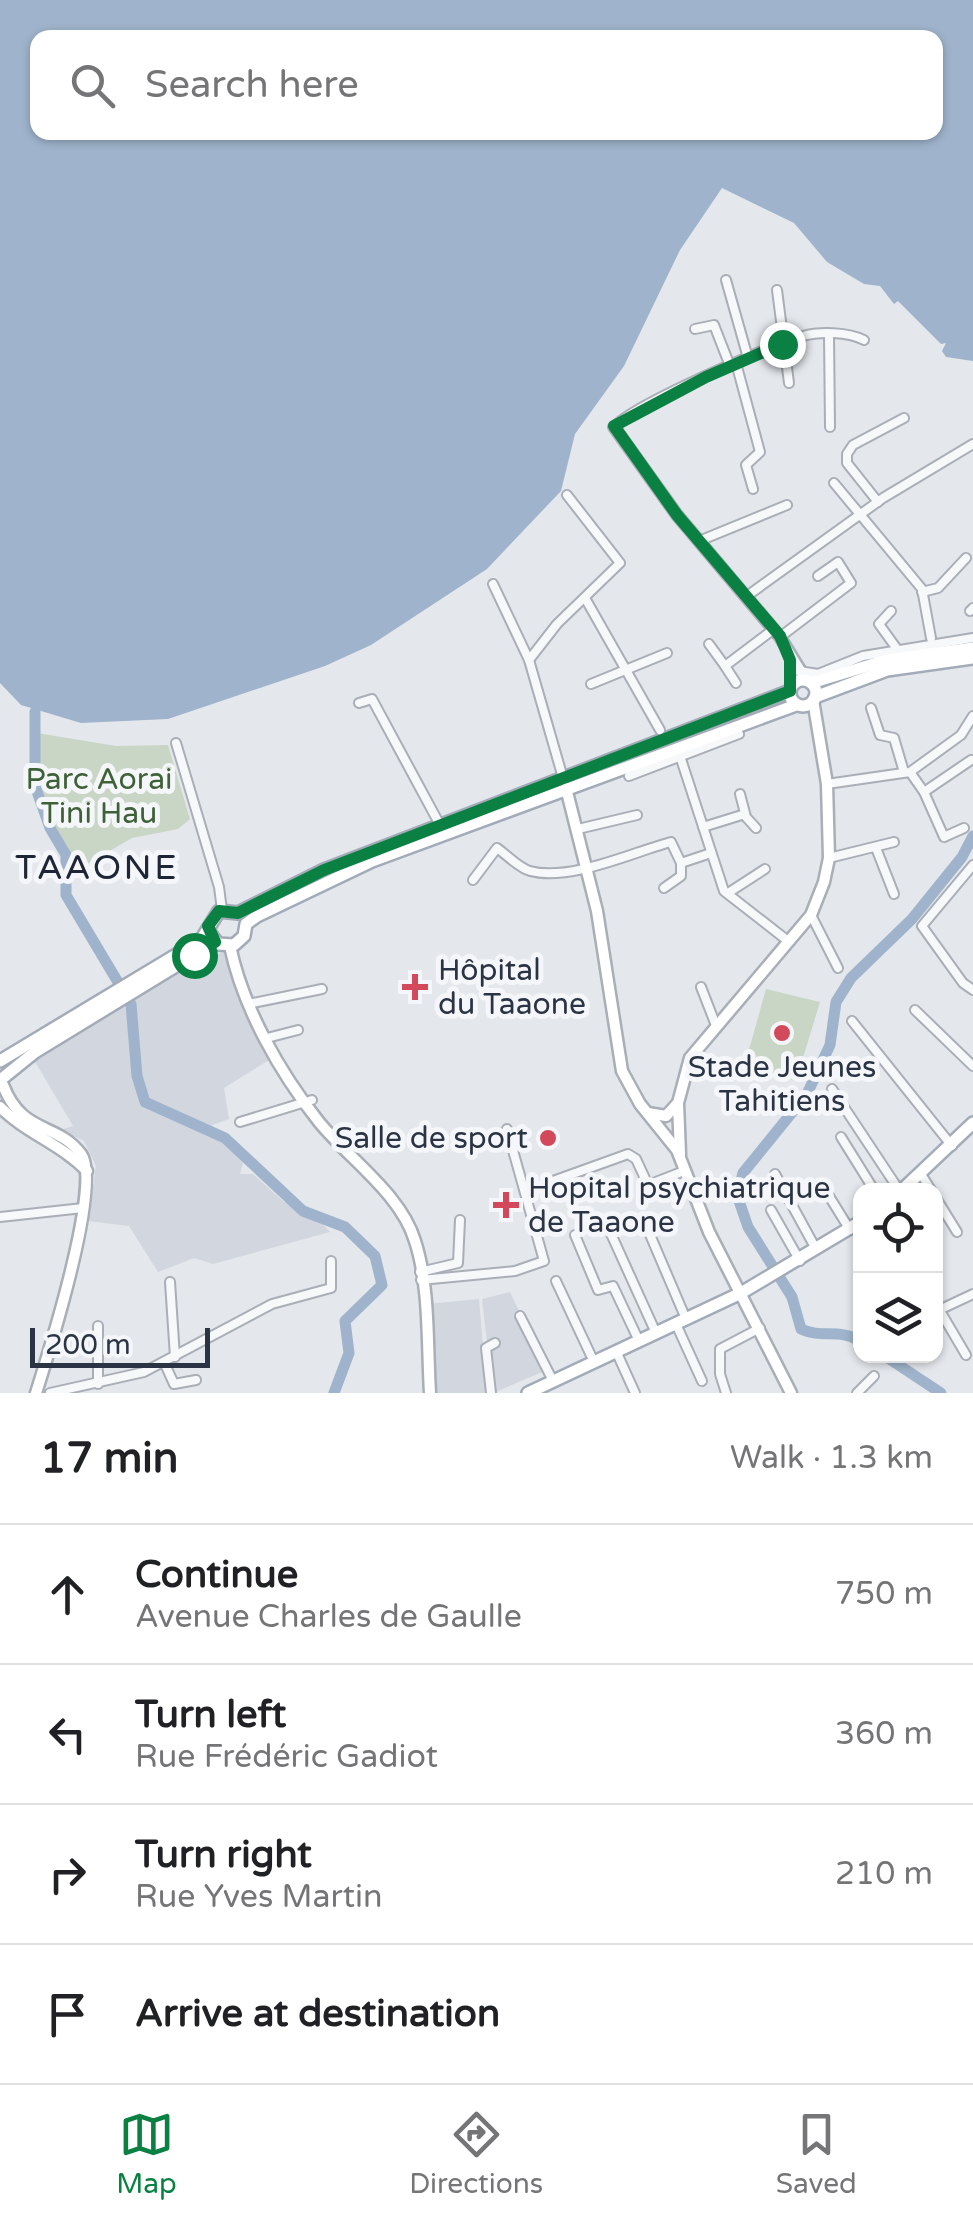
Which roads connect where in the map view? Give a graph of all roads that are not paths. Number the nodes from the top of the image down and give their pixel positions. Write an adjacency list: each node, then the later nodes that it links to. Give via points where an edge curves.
1 (726, 280): 7 (street)
2 (777, 290): 6 (street)
3 (695, 330): 8 (street, via 714,324)
4 (829, 334): 5 (street); 6 (street); 12 (street)
5 (864, 340)
6 (782, 344): 7 (street); 9 (street)
7 (748, 358): 8 (street)
8 (733, 364): 11 (street); 15 (street, via 760,452 746,464)
9 (789, 384)
10 (904, 418): 17 (street, via 847,454)
11 (614, 427): 20 (street)
12 (830, 428)
13 (973, 444): 17 (street)
14 (834, 483): 19 (street)
15 (753, 489)
16 (567, 495): 26 (street, via 620,564)
17 (878, 502): 19 (street)
18 (788, 505): 20 (street)
19 (857, 516): 24 (street); 25 (street)
20 (700, 541): 25 (street)
21 (966, 558): 24 (street, via 938,588)
22 (818, 576): 28 (street, via 838,562 851,583)
23 (492, 584): 36 (street)
24 (922, 592): 29 (street)
25 (747, 596): 28 (street)
26 (585, 598): 36 (street); 39 (street)
27 (891, 611): 33 (street, via 879,624)
28 (777, 633): 37 (street); 38 (street)
29 (931, 638)
30 (973, 638): 33 (street)
31 (709, 644): 38 (street)
32 (973, 648): 40 (main road)
33 (897, 650): 40 (street)
34 (667, 652): 39 (street)
35 (973, 658): 44 (main road, via 887,670)
36 (529, 660): 57 (street)
37 (790, 660): 40 (street); 43 (street)
38 (725, 666): 41 (street)
39 (628, 670): 42 (street); 50 (street)
40 (805, 678): 43 (main road); 44 (main road)
41 (736, 683)
42 (591, 684)
43 (790, 689): 46 (main road); 57 (main road)
44 (814, 699): 46 (main road); 49 (main road)
45 (359, 703): 63 (street, via 372,699)
46 (798, 705): 49 (main road); 57 (main road)
47 (870, 708): 55 (street, via 880,735 894,738)
48 (973, 716): 55 (street, via 961,735)
49 (813, 719): 58 (main road)
50 (660, 730)
51 (740, 734): 53 (street)
52 (176, 743): 80 (street)
53 (680, 756): 56 (street); 64 (street)
54 (971, 760): 59 (street)
55 (907, 772): 58 (street); 59 (street)
56 (629, 776)
57 (565, 783): 63 (main road); 67 (main road); 83 (main road, via 353,868)
58 (827, 784): 71 (main road)
59 (924, 792): 66 (street, via 944,837)
60 (740, 794): 61 (street)
61 (745, 814): 64 (street); 65 (street)
62 (637, 815): 67 (street)
63 (440, 825): 81 (main road, via 324,870)
64 (703, 826): 70 (street)
65 (756, 828)
66 (964, 828)
67 (578, 829): 74 (main road)
68 (894, 842): 69 (street)
69 (876, 848): 71 (street); 79 (street)
70 (711, 853): 72 (street); 78 (street)
71 (829, 858): 82 (main road)
72 (681, 863): 74 (street, via 671,842); 77 (street, via 681,876)
73 (973, 865): 90 (street, via 922,926)
74 (588, 866): 76 (street, via 529,871 497,848); 103 (main road, via 620,1062)
75 (765, 870): 78 (street)
76 (473, 880)
77 (664, 888)
78 (728, 893): 85 (street)
79 (894, 894)
80 (222, 910): 81 (main road); 84 (main road, via 210,919)
81 (238, 913): 83 (main road)
82 (811, 915): 85 (main road); 87 (street)
83 (246, 924): 86 (main road, via 243,938)
84 (212, 937): 86 (main road); 98 (main road)
85 (788, 942): 94 (main road)
86 (230, 946): 91 (main road)
87 (838, 968)
88 (701, 987): 94 (street)
89 (322, 989): 91 (street)
90 (973, 990)
91 (248, 1004): 96 (main road)
92 (916, 1010): 97 (street)
93 (852, 1021): 109 (street)
94 (716, 1022): 101 (main road, via 690,1058)
95 (298, 1030): 96 (street)
96 (270, 1042): 100 (main road)
97 (973, 1066)
98 (1, 1076): 111 (main road, via 16,1110 72,1145)
99 (832, 1089): 116 (street)
100 (310, 1102): 104 (street); 133 (main road, via 408,1224)
101 (678, 1103): 103 (main road, via 666,1116); 108 (main road); 110 (main road)
102 (0, 1107): 111 (main road)
103 (648, 1113): 108 (main road)
104 (240, 1122)
105 (973, 1123): 109 (main road)
106 (507, 1129): 133 (street, via 544,1261 514,1270)
107 (841, 1137): 115 (street)
108 (674, 1145): 110 (main road)
109 (952, 1146): 113 (main road)
110 (682, 1166): 114 (street, via 648,1185 628,1154); 136 (main road)
111 (87, 1170): 120 (main road)
112 (775, 1174): 130 (street)
113 (921, 1174): 117 (main road); 118 (street)
114 (553, 1181)
115 (870, 1183)
116 (895, 1183)
117 (909, 1183)
118 (927, 1183)
119 (823, 1189): 126 (street)
120 (84, 1208): 123 (street); 157 (main road)
121 (943, 1209): 128 (street)
122 (771, 1210): 132 (street)
123 (0, 1218)
124 (460, 1220): 133 (street, via 458,1263)
125 (606, 1226): 144 (street)
126 (852, 1229): 130 (main road)
127 (648, 1230): 141 (street)
128 (957, 1232)
129 (574, 1235): 145 (street, via 598,1290 613,1286)
130 (817, 1251): 132 (main road)
131 (331, 1261): 149 (street, via 331,1288 272,1304)
132 (800, 1261): 136 (main road)
133 (421, 1276): 159 (main road)
134 (556, 1281): 151 (street)
135 (170, 1282): 149 (street)
136 (741, 1293): 141 (main road); 143 (main road)
137 (973, 1294): 138 (street)
138 (943, 1305)
139 (520, 1316): 156 (street)
140 (943, 1317): 148 (street)
141 (681, 1321): 144 (main road); 154 (street)
142 (98, 1326): 155 (street)
143 (760, 1328): 163 (street, via 720,1349); 164 (main road)
144 (656, 1333): 145 (main road)
145 (639, 1341): 146 (main road)
146 (616, 1352): 151 (main road); 162 (street)
147 (490, 1354): 160 (street)
148 (966, 1355)
149 (175, 1356): 150 (street)
150 (164, 1362): 153 (street, via 174,1384); 155 (street)
151 (594, 1362): 156 (main road)
152 (874, 1376): 165 (street)
153 (196, 1380)
154 (702, 1382)
155 (98, 1384): 158 (street)
156 (550, 1386): 161 (main road)
157 (36, 1393)
158 (50, 1393)
159 (430, 1393)
160 (492, 1393)
161 (528, 1393)
162 (635, 1393)
163 (726, 1393)
164 (791, 1393)
165 (857, 1393)

